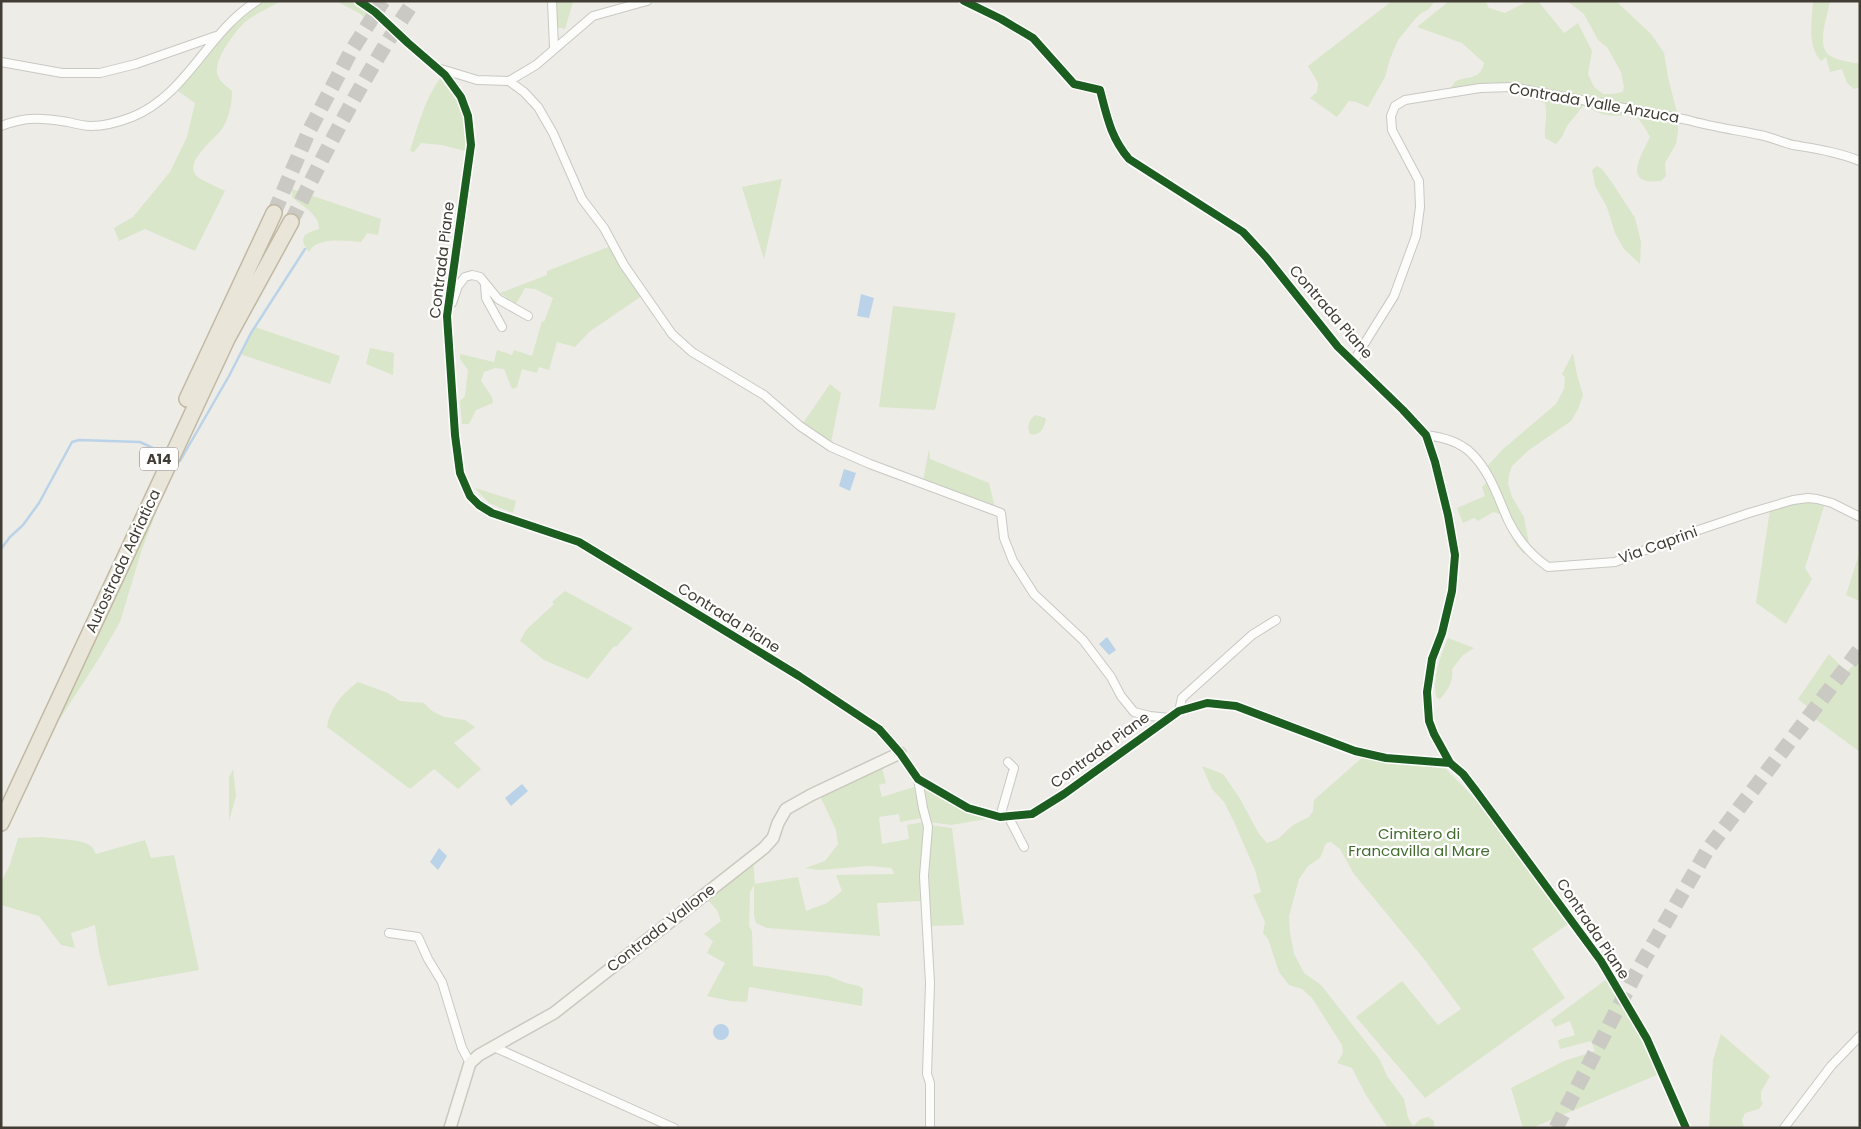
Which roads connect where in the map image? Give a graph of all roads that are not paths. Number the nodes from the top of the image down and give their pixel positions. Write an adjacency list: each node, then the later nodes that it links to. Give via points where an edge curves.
1 (257, 1): 6 (street)
2 (359, 1): 9 (street, Contrada Piane)
3 (552, 1): 7 (street)
4 (647, 1): 7 (street, via 593,16)
5 (964, 1): 19 (street, Contrada Piane, via 1034,38 1074,84 1100,90 1112,135 1129,159 1243,232)
6 (218, 36): 8 (street, via 100,73 62,73); 11 (street, via 176,85 147,110 132,117 89,126 36,117)
7 (554, 48): 10 (street, via 536,65)
8 (1, 62)
9 (438, 68): 10 (street, Contrada Piane, via 477,80); 16 (street, Contrada Piane, via 461,97 471,139)
10 (508, 82): 25 (street, via 524,92 538,107 554,133 582,199 672,334 692,352 764,395 831,447 1000,513 1004,538 1013,561 1034,594 1083,640 1134,712)
11 (1, 126)
12 (1860, 161): 19 (street, Contrada Valle Anzuca, via 1768,137 1512,87 1480,88 1405,100 1395,106 1391,116 1392,130 1419,181 1416,236 1394,296)
13 (274, 213): 23 (highway, Autostrada Adriatica / A14)
14 (291, 222): 23 (highway, Autostrada Adriatica / A14, via 227,340)
15 (485, 284): 16 (street, via 480,277 465,277 458,286); 17 (street, via 498,299); 18 (street, via 486,298)
16 (447, 316): 26 (street, Contrada Piane, via 460,473 470,496 478,505 492,513 579,542 879,729)
17 (528, 316)
18 (502, 327)
19 (1353, 362): 20 (street, Contrada Piane)
20 (1426, 434): 21 (street, Via Caprini, via 1459,444 1470,452 1481,464 1525,547 1548,567 1615,562 1681,536 1793,500 1817,499); 28 (street, Contrada Piane, via 1448,515 1455,555 1452,591 1432,659 1427,692 1429,721)
21 (1860, 517)
22 (1276, 620): 24 (street, via 1252,635 1182,698)
23 (49, 709): 30 (highway, Autostrada Adriatica / A14); 32 (highway, Autostrada Adriatica / A14)
24 (1179, 711): 25 (street, Contrada Piane); 28 (street, Contrada Piane, via 1207,703 1236,706 1355,751 1386,758)
25 (1168, 718): 31 (street, Contrada Piane, via 1032,814)
26 (900, 754): 29 (street, Contrada Piane); 36 (street, Contrada Vallone, via 786,809 773,838 764,848 554,1013)
27 (1008, 762): 31 (street, via 1014,768)
28 (1450, 764): 41 (street, Contrada Piane, via 1463,774 1601,961 1647,1039)
29 (918, 779): 31 (street, Contrada Piane, via 968,808); 40 (street, via 928,827 924,876 930,983 927,1074)
30 (1, 800)
31 (1004, 817): 33 (street)
32 (1, 823)
33 (1024, 847)
34 (389, 933): 37 (street, via 418,937 442,982)
35 (1860, 1036): 42 (street, via 1831,1066)
36 (494, 1047): 37 (street, Contrada Vallone); 39 (street)
37 (470, 1064): 38 (street)
38 (450, 1128)
39 (674, 1128)
40 (930, 1128)
41 (1686, 1128)
42 (1784, 1128)

